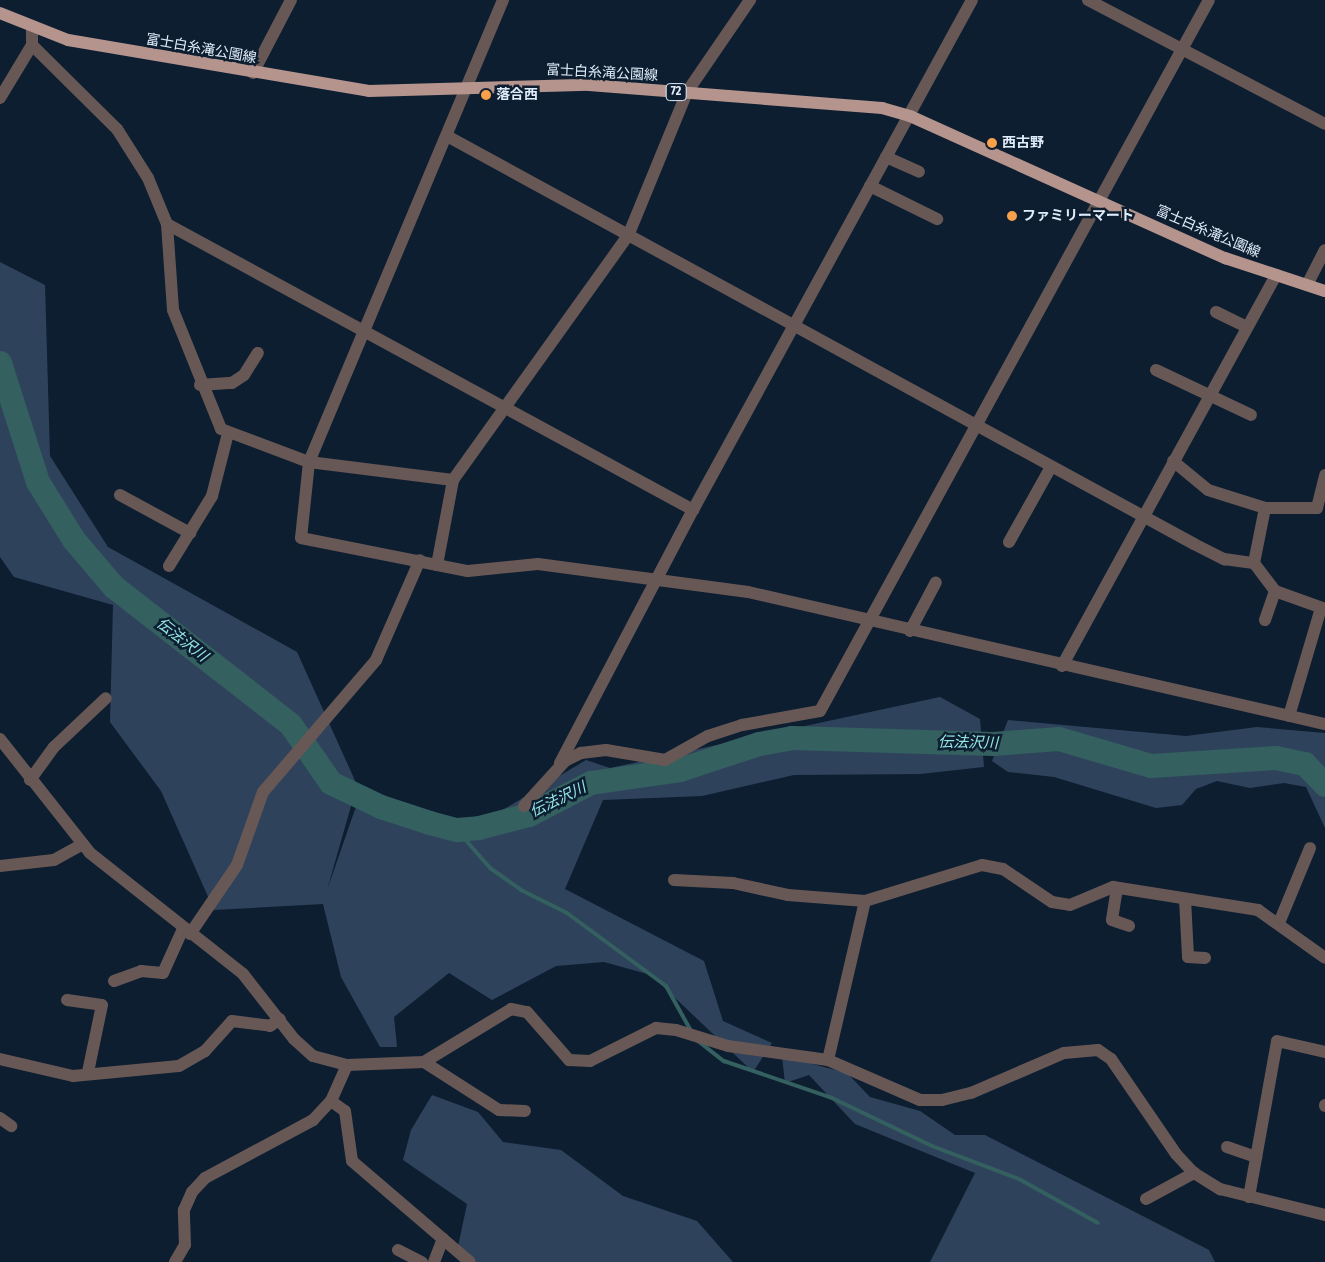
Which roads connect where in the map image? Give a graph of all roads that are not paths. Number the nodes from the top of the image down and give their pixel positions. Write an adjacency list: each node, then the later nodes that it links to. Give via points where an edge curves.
1 (291, 0): 11 (street)
2 (503, 0): 12 (street)
3 (750, 0): 13 (street)
4 (972, 0): 15 (street)
5 (1088, 0): 10 (street)
6 (1209, 0): 10 (street)
7 (0, 14): 8 (main road, 富士白糸滝公園線 / 72)
8 (32, 29): 9 (street); 11 (main road, 富士白糸滝公園線 / 72)
9 (32, 45): 14 (street); 23 (street, via 117,129 148,178)
10 (1181, 50): 16 (street); 21 (street)
11 (253, 73): 12 (main road, 富士白糸滝公園線 / 72, via 369,91)
12 (466, 87): 13 (main road, 富士白糸滝公園線 / 72, via 589,85); 17 (street)
13 (687, 92): 15 (main road, 富士白糸滝公園線 / 72, via 839,103); 24 (street)
14 (0, 98)
15 (910, 116): 18 (street); 21 (main road, 富士白糸滝公園線 / 72)
16 (1325, 124)
17 (447, 136): 24 (street); 32 (street)
18 (886, 157): 19 (street); 20 (street)
19 (919, 172)
20 (870, 186): 22 (street); 30 (street)
21 (1098, 201): 26 (main road, 富士白糸滝公園線 / 72, via 1225,258); 39 (street)
22 (937, 219)
23 (167, 224): 32 (street); 35 (street, via 173,310)
24 (628, 236): 30 (street); 37 (street)
25 (1325, 250): 27 (street)
26 (1276, 275): 27 (main road, 富士白糸滝公園線 / 72); 31 (street)
27 (1307, 285): 28 (main road, 富士白糸滝公園線 / 72)
28 (1325, 291)
29 (1216, 312): 31 (street)
30 (796, 327): 39 (street); 48 (street)
31 (1247, 327): 36 (street)
32 (365, 331): 37 (street); 42 (street)
33 (258, 352): 35 (street, via 232,383)
34 (1156, 370): 36 (street)
35 (200, 385): 40 (street, via 213,417)
36 (1208, 397): 38 (street); 41 (street)
37 (503, 407): 45 (street); 48 (street)
38 (1251, 415)
39 (976, 426): 43 (street); 61 (street)
40 (228, 433): 42 (street); 50 (street, via 212,496)
41 (1173, 461): 47 (street, via 1208,490); 49 (street)
42 (309, 462): 45 (street); 52 (street, via 301,538)
43 (1051, 467): 49 (street); 51 (street)
44 (1325, 475): 47 (street, via 1318,508)
45 (453, 480): 54 (street)
46 (120, 495): 50 (street)
47 (1265, 508): 53 (street)
48 (693, 510): 56 (street)
49 (1143, 516): 53 (street, via 1224,559); 63 (street)
50 (190, 533): 55 (street)
51 (1008, 542)
52 (420, 560): 54 (street); 80 (street, via 376,660 273,781 252,815 237,865)
53 (1254, 563): 58 (street)
54 (438, 565): 56 (street, via 468,571 538,564)
55 (169, 566)
56 (658, 580): 61 (street, via 748,592); 68 (street)
57 (936, 582): 62 (street)
58 (1275, 591): 59 (street); 60 (street)
59 (1323, 608): 65 (street)
60 (1265, 620)
61 (869, 622): 62 (street); 68 (street, via 820,711 734,728 665,760 606,750 581,753)
62 (910, 631): 63 (street)
63 (1062, 666): 65 (street)
64 (106, 698): 69 (street, via 54,748)
65 (1289, 716): 66 (street)
66 (1325, 724)
67 (0, 739): 69 (street)
68 (557, 770): 70 (street)
69 (30, 780): 71 (street)
70 (524, 806)
71 (83, 844): 73 (street, via 54,860); 80 (street)
72 (1310, 848): 78 (street)
73 (0, 866)
74 (674, 880): 77 (street, via 733,883 788,895)
75 (1117, 888): 76 (street); 77 (street, via 1099,891 1070,905 1052,902 1003,869 982,865); 79 (street, via 1112,920)
76 (1185, 899): 78 (street, via 1258,910); 81 (street, via 1188,957)
77 (865, 901): 88 (street)
78 (1279, 923): 82 (street)
79 (1129, 926)
80 (186, 932): 83 (street, via 163,973 141,971); 85 (street, via 243,974)
81 (1205, 958)
82 (1325, 958)
83 (114, 981)
84 (67, 1000): 91 (street, via 102,1005)
85 (280, 1019): 90 (street, via 313,1056); 91 (street, via 270,1026 232,1021 205,1051 179,1066)
86 (1325, 1052): 97 (street, via 1277,1041)
87 (0, 1059): 91 (street, via 73,1076)
88 (828, 1060): 89 (street, via 728,1046 676,1030 656,1028 590,1061 569,1060 527,1012 510,1010); 98 (street, via 920,1100 942,1100 971,1093 1064,1053 1098,1050 1110,1059 1176,1154)
89 (424, 1062): 90 (street); 93 (street, via 499,1110)
90 (347, 1065): 92 (street)
91 (88, 1072)
92 (331, 1101): 102 (street, via 345,1111 352,1161); 104 (street, via 313,1120 205,1178 184,1210 185,1245)
93 (525, 1111)
94 (0, 1118): 95 (street)
95 (11, 1126)
96 (1227, 1147): 97 (street)
97 (1256, 1157): 99 (street)
98 (1194, 1173): 99 (street, via 1220,1189); 100 (street)
99 (1248, 1197): 101 (street)
100 (1146, 1199)
101 (1325, 1215)
102 (443, 1239): 106 (street); 107 (street)
103 (398, 1250): 105 (street)
104 (175, 1262)
105 (422, 1262)
106 (434, 1262)
107 (470, 1262)

